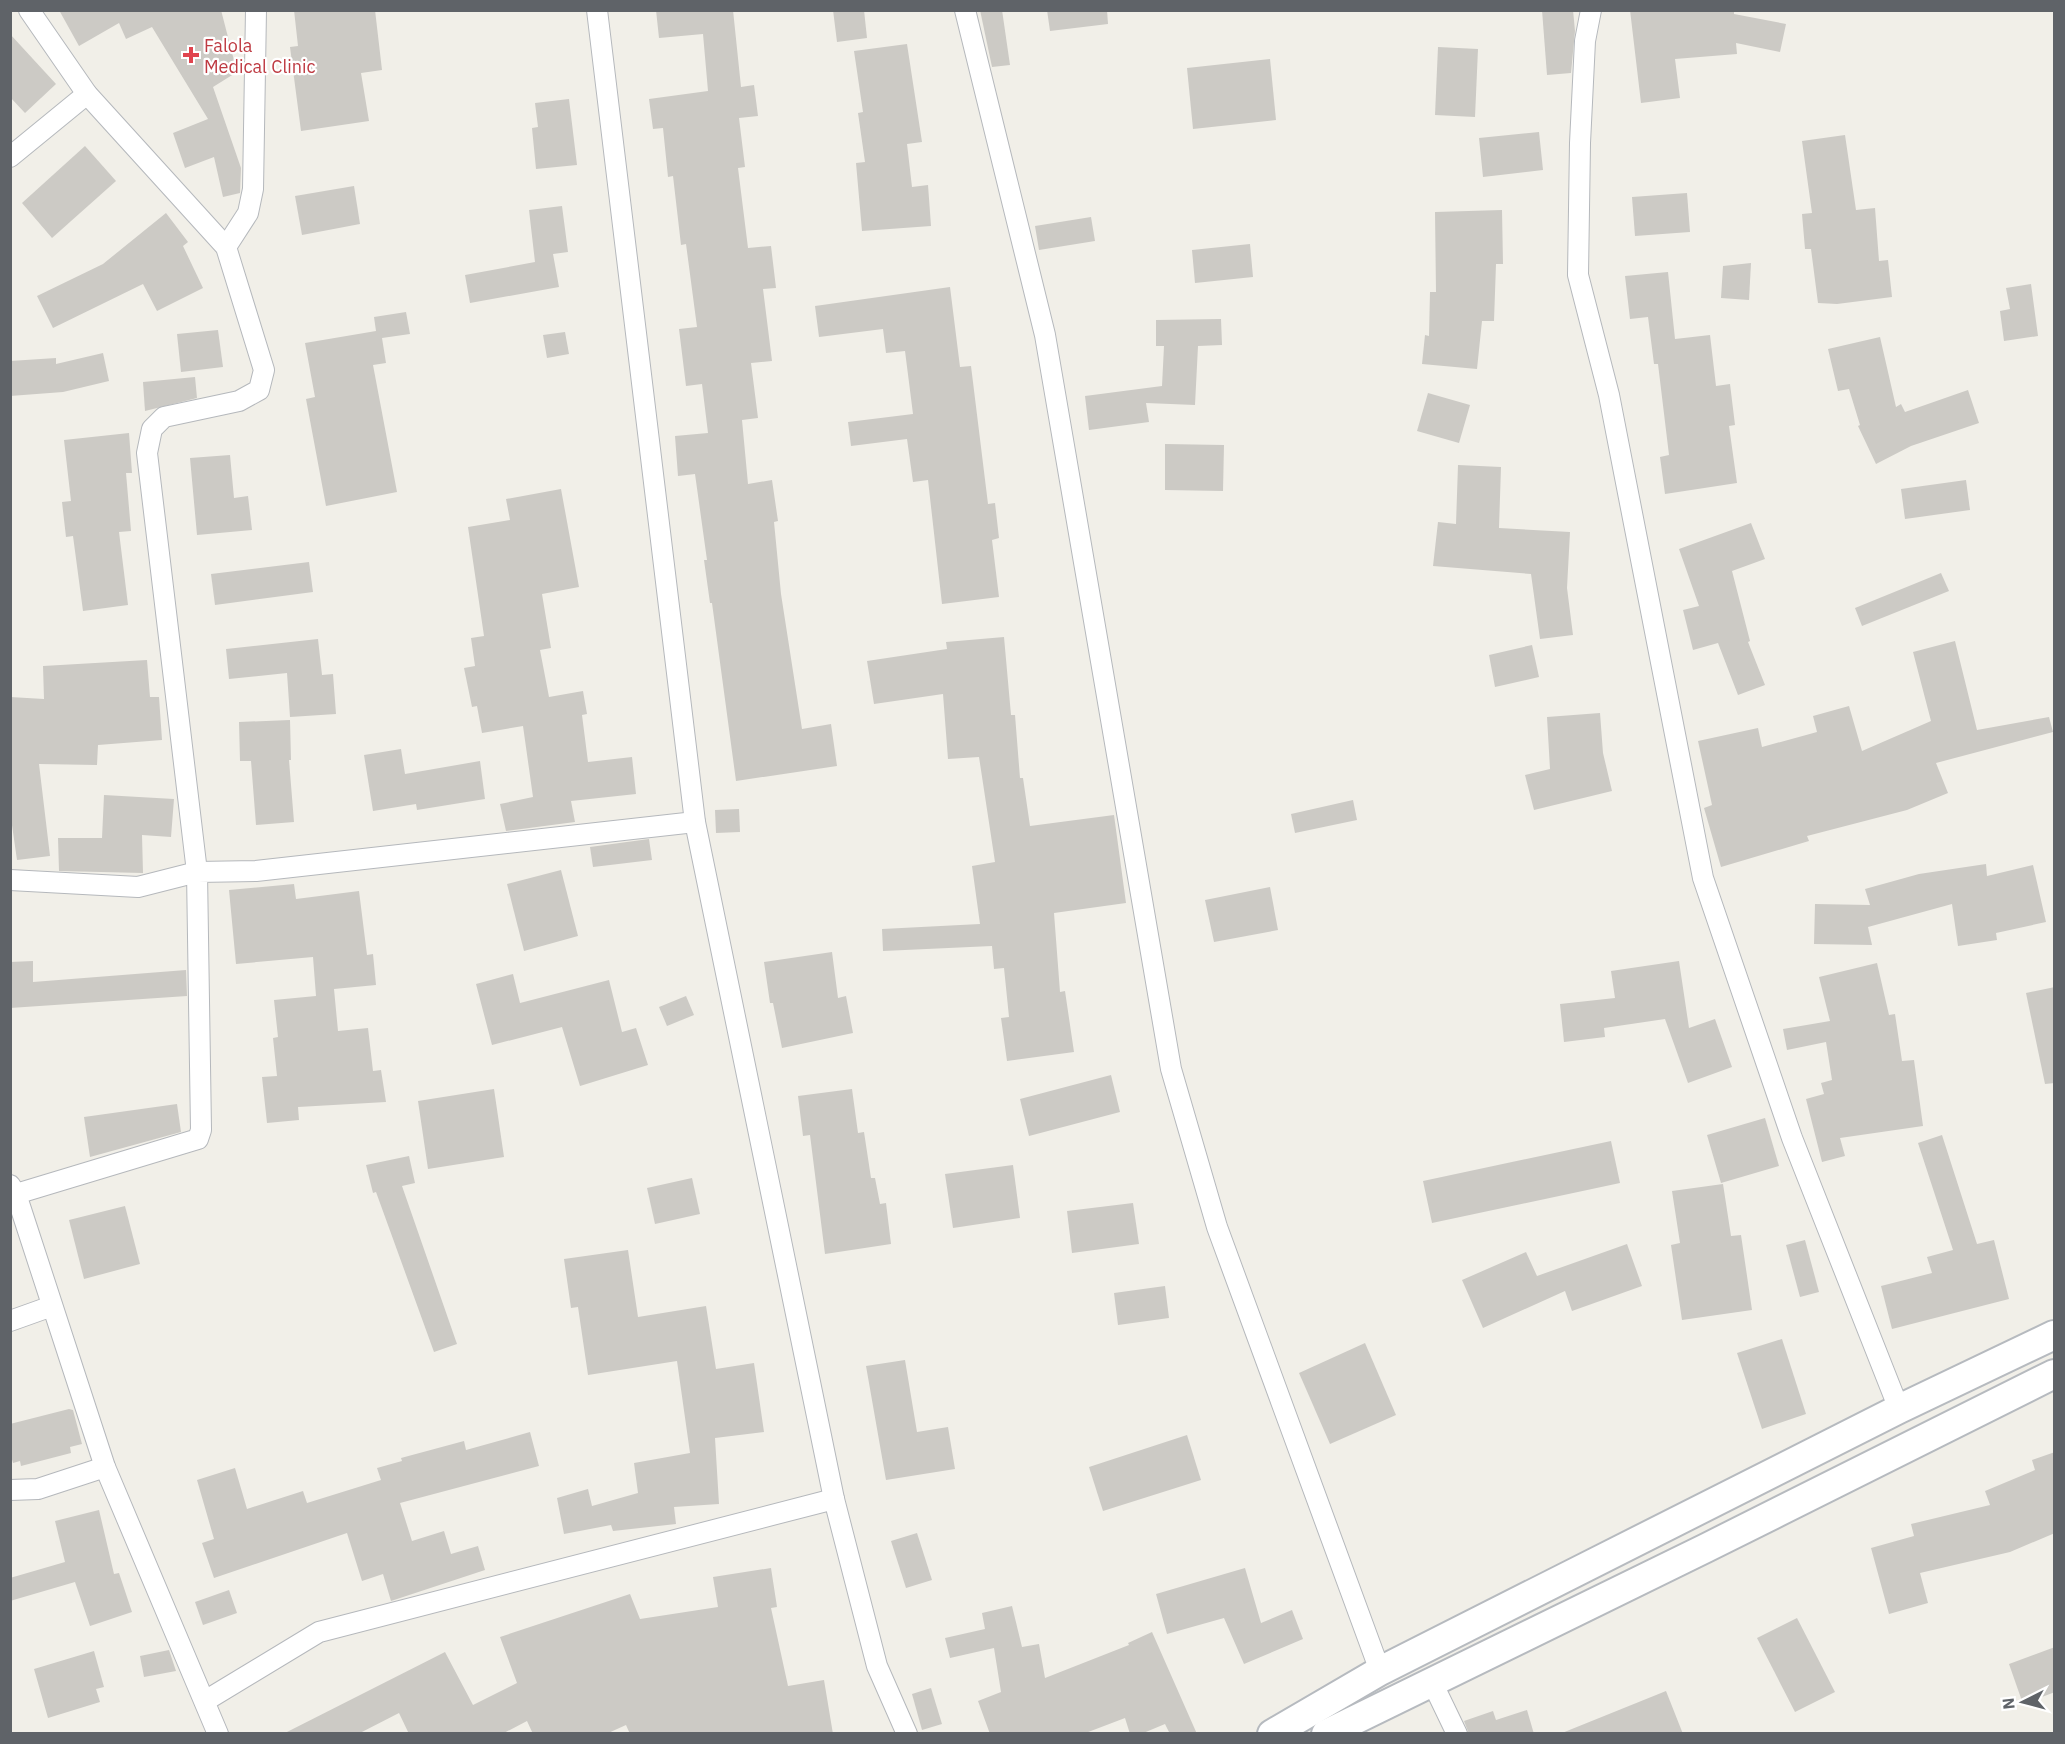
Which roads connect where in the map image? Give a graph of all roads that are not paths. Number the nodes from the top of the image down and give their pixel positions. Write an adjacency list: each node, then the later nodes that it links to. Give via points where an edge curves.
1 (29, 10): 6 (street)
2 (256, 10): 8 (street, via 253,189 248,213)
3 (597, 10): 9 (street)
4 (965, 10): 21 (street, via 1045,335 1171,1069 1218,1227)
5 (1591, 10): 17 (street, via 1585,41 1578,274 1610,395 1703,878 1792,1138)
6 (87, 94): 7 (street); 8 (street)
7 (10, 157)
8 (226, 247): 10 (street, via 264,370 259,390 239,401 164,417 152,429 147,453)
9 (695, 822): 10 (street, via 256,871); 20 (street)
10 (197, 872): 11 (street, via 138,887); 12 (street, via 201,1130 198,1139)
11 (10, 879)
12 (13, 1190): 13 (street)
13 (52, 1306): 14 (street); 18 (street)
14 (10, 1321)
15 (2055, 1335): 17 (street)
16 (2055, 1374): 22 (street)
17 (1899, 1409): 21 (street)
18 (105, 1467): 19 (street, via 38,1490); 23 (street)
19 (10, 1490)
20 (834, 1499): 23 (street, via 319,1632); 25 (street, via 877,1666)
21 (1380, 1671): 26 (street)
22 (1432, 1682): 27 (street); 28 (street)
23 (205, 1701): 24 (street)
24 (214, 1732)
25 (907, 1734)
26 (1272, 1734)
27 (1326, 1734)
28 (1457, 1734)

